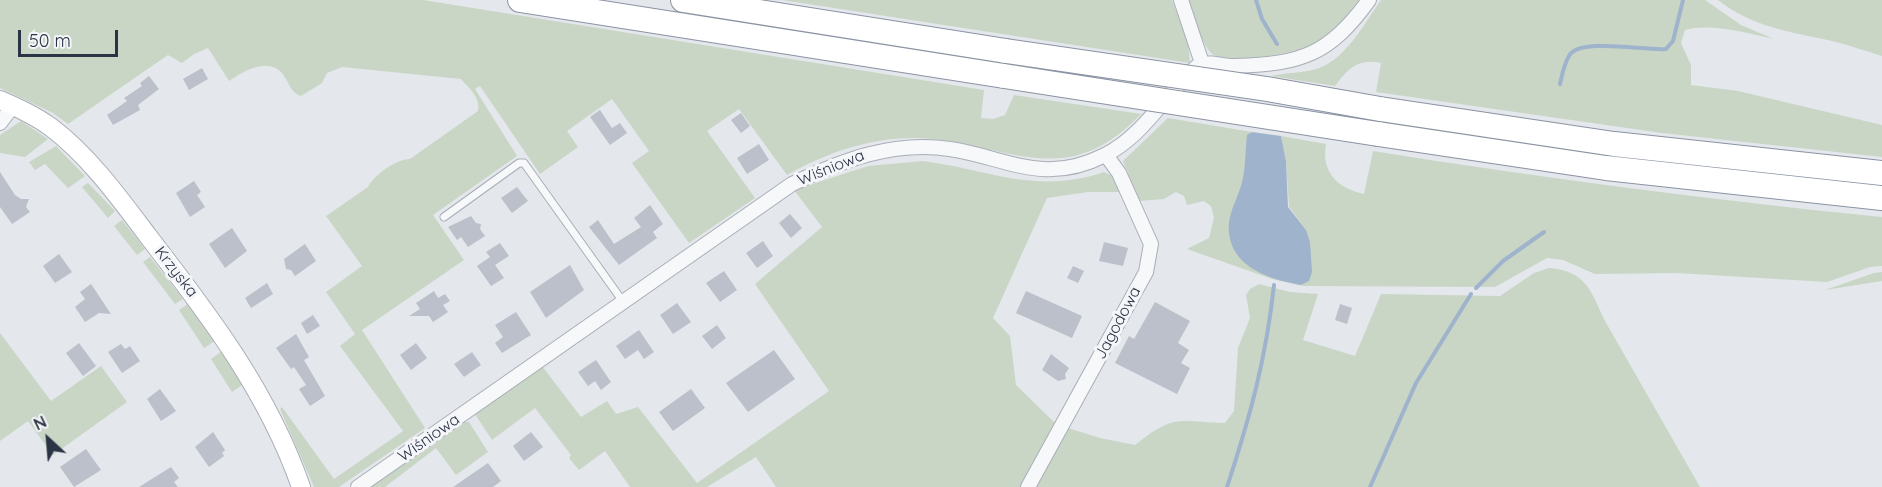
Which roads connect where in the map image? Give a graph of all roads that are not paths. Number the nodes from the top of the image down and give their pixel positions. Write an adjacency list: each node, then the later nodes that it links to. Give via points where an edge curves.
1 (520, 0): 10 (highway, bridge, via 1378,134 1649,173)
2 (683, 0): 9 (highway, bridge, via 1636,147)
3 (1181, 0): 5 (street)
4 (1369, 0): 5 (street, via 1335,40 1308,56 1245,66)
5 (1202, 63): 8 (street, Wiśniowa, via 1133,136)
6 (6, 103): 7 (street); 13 (street, Krzyska, via 52,128 79,151 125,205 205,310 256,388)
7 (0, 123)
8 (1106, 155): 12 (street, Wiśniowa, via 1078,166 1049,169 1021,168 949,148 869,152 792,184); 15 (street, Jagodowa, via 1119,173 1151,244 1146,272)
9 (1882, 173)
10 (1882, 198)
11 (444, 217): 12 (lane, via 524,163)
12 (624, 303): 14 (street, Wiśniowa)
13 (302, 487)
14 (358, 487)
15 (1028, 487)

